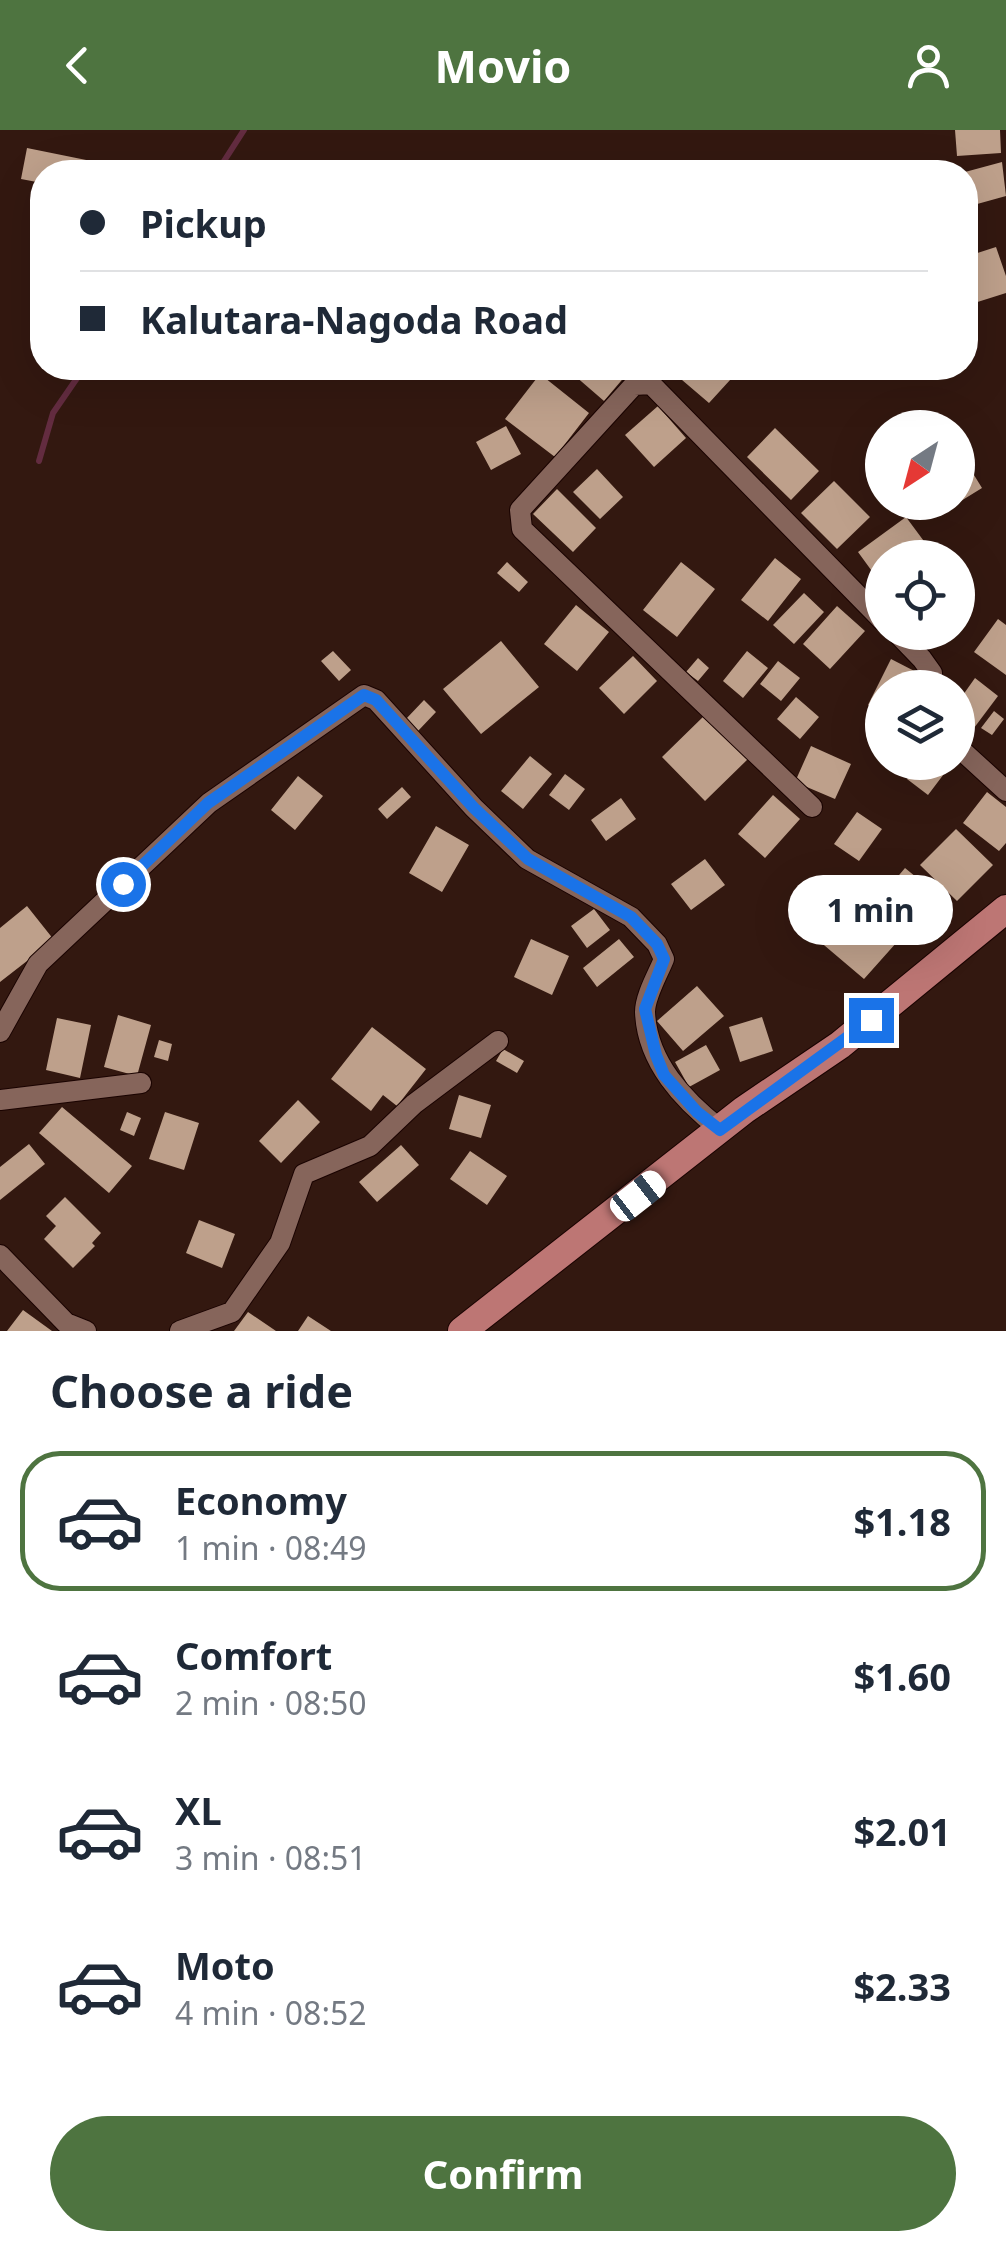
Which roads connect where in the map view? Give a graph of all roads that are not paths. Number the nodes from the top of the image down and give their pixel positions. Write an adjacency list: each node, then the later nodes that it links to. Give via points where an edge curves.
1 (865, 603): 6 (street, via 650,384 634,385 520,510 522,529)
2 (913, 650): 3 (street)
3 (929, 670)
4 (975, 762): 5 (street)
5 (1006, 792)
6 (812, 807)
7 (1006, 910): 12 (main road, via 840,1045)
8 (0, 1032): 12 (street, via 38,964 208,803 364,695 528,859 631,917 657,944 664,959 645,1009 656,1055 664,1075)
9 (498, 1041): 15 (street, via 370,1146 304,1174 280,1244 232,1312)
10 (140, 1083): 11 (street)
11 (0, 1100)
12 (720, 1130): 16 (main road)
13 (0, 1255): 14 (street, via 66,1322)
14 (86, 1331)
15 (180, 1331)
16 (462, 1331)

